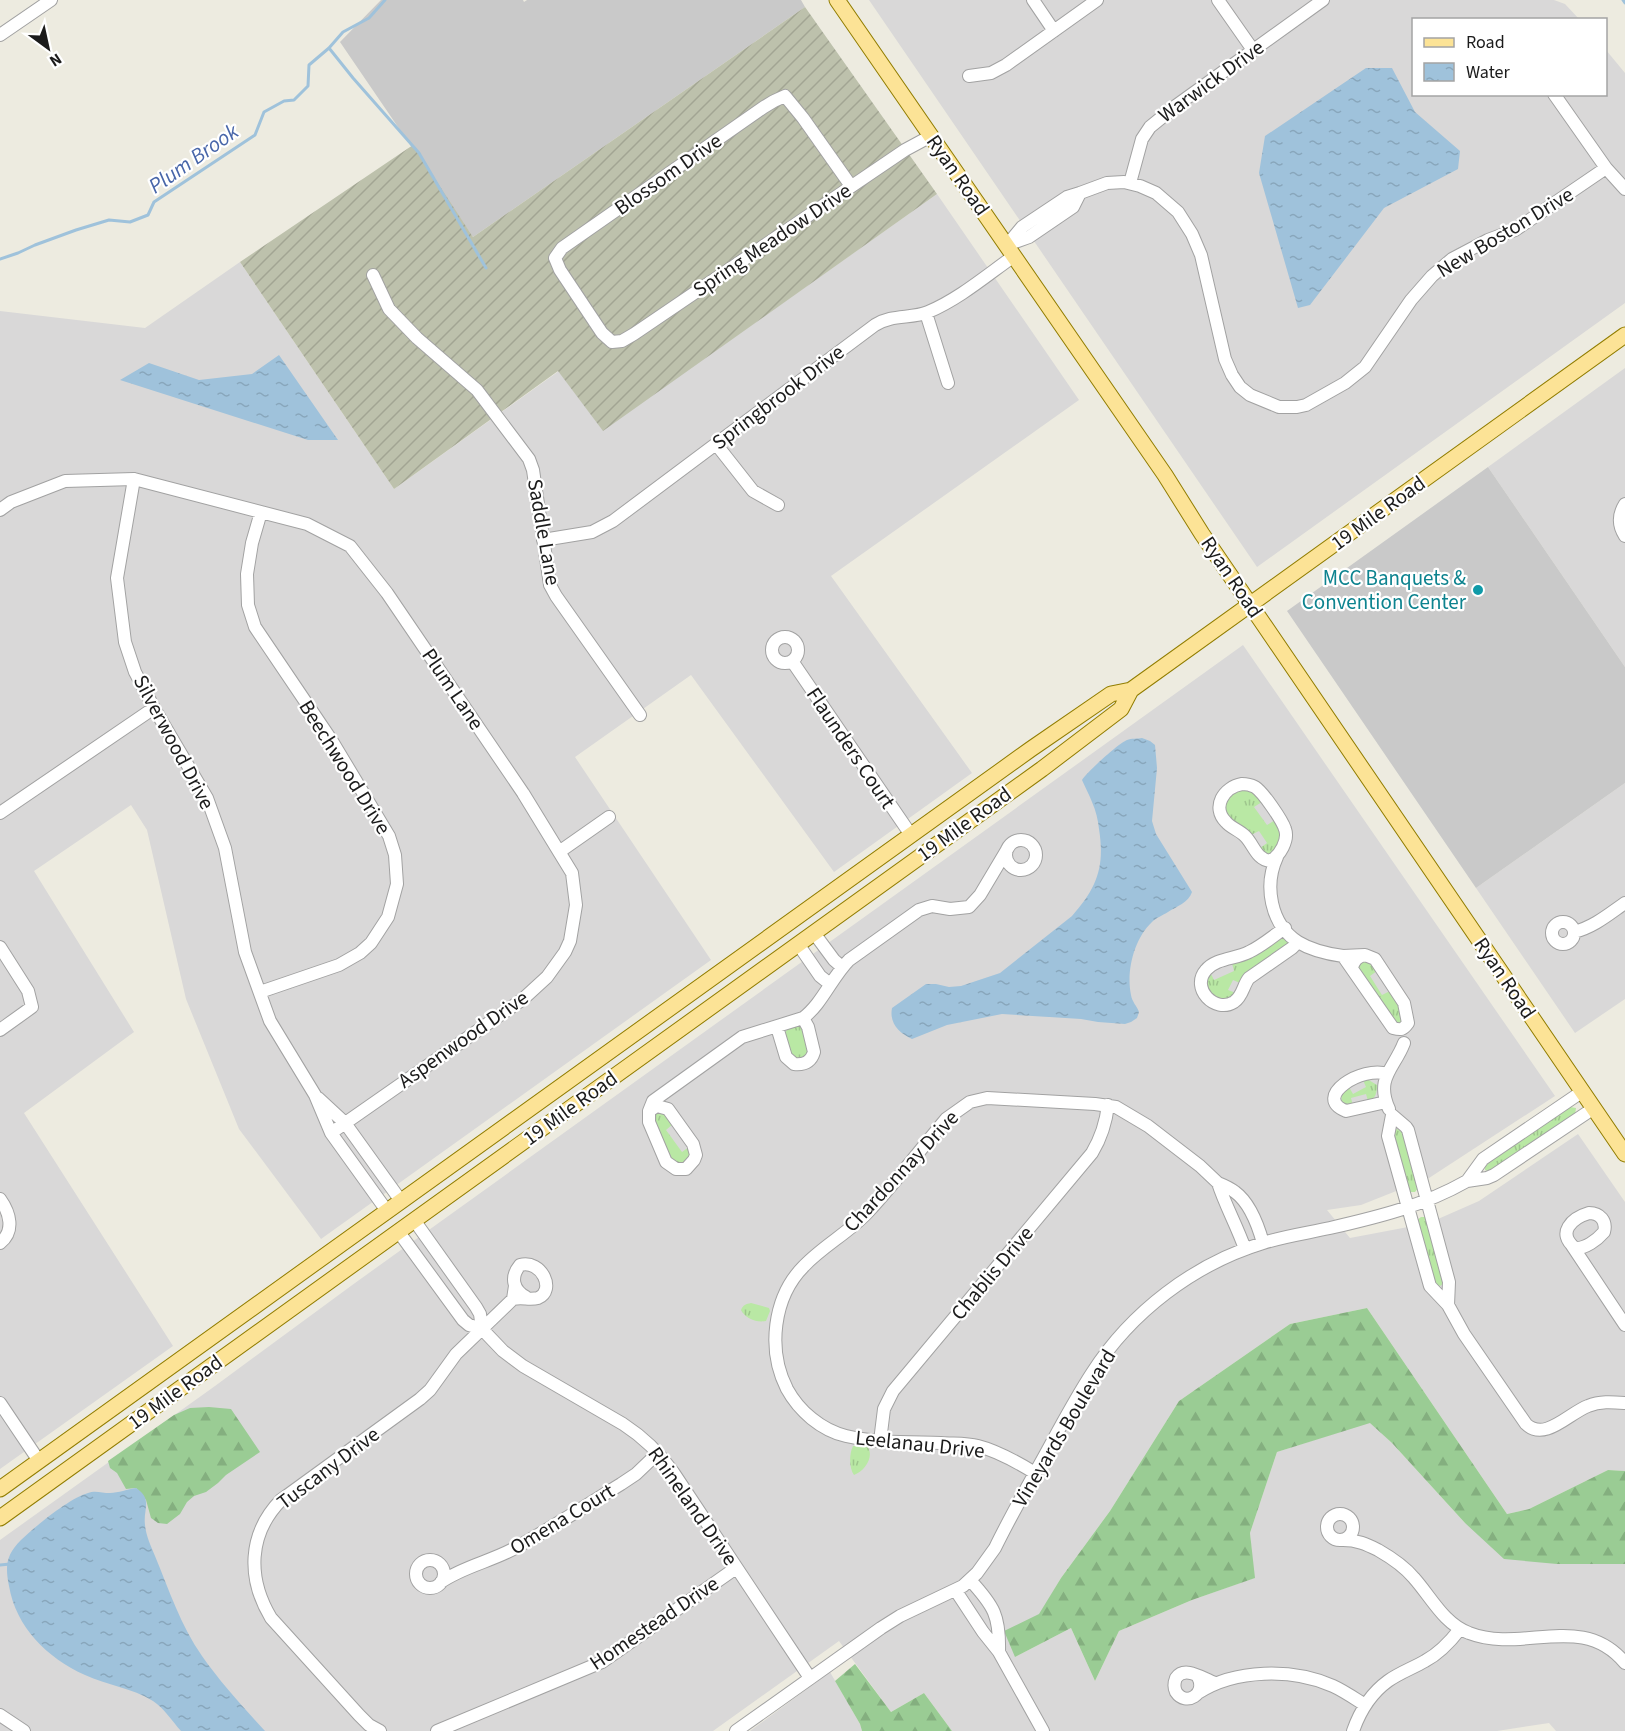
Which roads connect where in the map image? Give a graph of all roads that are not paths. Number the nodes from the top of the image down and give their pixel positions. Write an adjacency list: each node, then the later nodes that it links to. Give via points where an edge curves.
1 (51, 0): 8 (street)
2 (837, 0): 12 (main road, Ryan Road)
3 (1033, 0): 7 (street)
4 (1097, 0): 7 (street)
5 (1218, 0): 9 (street)
6 (1323, 0): 9 (street, Warwick Drive)
7 (1054, 31): 10 (street, via 999,69)
8 (0, 35)
9 (1253, 50): 14 (street, Warwick Drive, via 1150,127 1142,139)
10 (969, 76)
11 (1555, 96): 13 (street)
12 (931, 136): 15 (street, Spring Meadow Drive); 17 (main road, Ryan Road)
13 (1606, 168): 14 (street, New Boston Drive, via 1523,226 1462,253 1432,276 1365,367 1345,383 1297,408 1276,406 1240,387 1226,359 1201,255 1185,221 1156,193); 16 (street)
14 (1130, 183): 17 (street, Springbrook Drive, via 1107,183 1080,193 1073,207)
15 (851, 186): 21 (street, Spring Meadow Drive, via 634,334); 21 (street, Blossom Drive, via 785,96 764,107 562,248 555,258)
16 (1625, 189)
17 (1010, 251): 19 (street, Springbrook Drive, via 951,300); 31 (main road, Ryan Road)
18 (374, 275): 30 (street, Saddle Lane, via 389,309 477,390 529,459)
19 (926, 313): 22 (street); 23 (street, Springbrook Drive, via 884,319)
20 (1625, 335): 31 (main road, 19 Mile Road)
21 (612, 342)
22 (948, 383)
23 (716, 444): 26 (street, via 753,491); 30 (street, Springbrook Drive, via 613,521 591,532)
24 (134, 479): 27 (street, Plum Lane, via 65,481); 28 (street, Plum Lane); 34 (street, Silverwood Drive, via 117,578 125,642)
25 (1625, 504): 29 (street, via 1619,517)
26 (778, 505)
27 (0, 510)
28 (261, 512): 44 (street, Plum Lane, via 307,524 350,546 387,593); 64 (street, Beechwood Drive, via 247,574 248,604 255,627 332,741 388,836 395,855 397,884 388,917 360,953 339,965)
29 (1625, 536)
30 (543, 540): 36 (street, Saddle Lane, via 555,596)
31 (1251, 605): 33 (main road, 19 Mile Road); 72 (main road, Ryan Road)
32 (792, 661): 42 (street, Flaunders Court)
33 (1131, 690): 35 (main road, 19 Mile Road, via 1111,694); 37 (main road, 19 Mile Road, via 1121,709)
34 (154, 708): 39 (street); 64 (street, Silverwood Drive, via 207,798 225,848 245,952)
35 (1088, 710): 37 (main road, via 1097,717); 38 (main road, 19 Mile Road)
36 (640, 715)
37 (1095, 729): 41 (main road, 19 Mile Road)
38 (946, 810): 41 (main road, via 956,821); 42 (main road, 19 Mile Road)
39 (0, 813)
40 (609, 817): 44 (street)
41 (951, 834): 55 (main road, 19 Mile Road)
42 (911, 835): 51 (main road, 19 Mile Road)
43 (1008, 848): 47 (street, via 1006,858); 47 (street, via 1014,842 1024,841 1034,850 1034,860 1028,868); 48 (street)
44 (559, 852): 52 (street, Plum Lane, via 572,873)
45 (1277, 857): 46 (street, via 1270,861); 46 (street, via 1286,830 1258,789 1248,784 1236,785 1222,797 1220,813 1227,824 1244,835); 49 (street)
46 (1261, 859): 49 (street)
47 (1010, 866): 48 (street)
48 (996, 870): 61 (street, via 969,907 932,906 919,910)
49 (1270, 873): 53 (street, via 1272,904)
50 (1625, 903): 54 (street, via 1598,922)
51 (787, 924): 57 (main road, via 783,936 787,944); 82 (main road, 19 Mile Road)
52 (574, 926): 81 (street, Aspenwood Drive, via 566,952 524,999)
53 (1285, 928): 56 (street); 56 (street, via 1251,951 1209,967 1201,982 1207,998 1218,1005 1232,1003 1249,978)
54 (1574, 932)
55 (814, 933): 57 (main road, 19 Mile Road); 61 (street)
56 (1298, 942): 60 (street)
57 (796, 946): 63 (street); 84 (main road, 19 Mile Road)
58 (0, 947): 69 (street, via 28,991 32,1007)
59 (1365, 955): 60 (street); 62 (street, via 1355,960); 66 (street, via 1375,960 1404,1003)
60 (1343, 956): 62 (street)
61 (842, 967): 63 (street)
62 (1352, 968): 68 (street)
63 (830, 984): 65 (street)
64 (260, 992): 73 (street, Silverwood Drive, via 270,1021)
65 (803, 1018): 67 (street); 67 (street, via 814,1053 804,1064 794,1064 786,1057)
66 (1408, 1023): 68 (street, via 1402,1030); 70 (street)
67 (777, 1027): 74 (street, via 742,1037)
68 (1393, 1028): 70 (street)
69 (0, 1030)
70 (1404, 1044): 71 (street)
71 (1387, 1074): 75 (street, via 1383,1084); 75 (street, via 1375,1071 1361,1075 1336,1091 1337,1105 1347,1111)
72 (1583, 1091): 77 (main road, Ryan Road); 86 (street, Vineyards Boulevard, via 1484,1159)
73 (315, 1095): 81 (street, Silverwood Drive); 83 (street, Silverwood Drive)
74 (659, 1097): 78 (street); 79 (street)
75 (1386, 1102): 80 (street)
76 (1108, 1106): 87 (street, Chardonnay Drive, via 1148,1126); 105 (street, Chardonnay Drive, via 996,1097 961,1107 946,1119 865,1215 803,1266 788,1287); 111 (street, Chablis Drive, via 1099,1142 1089,1158 893,1391 882,1418)
77 (1594, 1108): 85 (main road, Ryan Road); 86 (street, Vineyards Boulevard, via 1494,1175)
78 (668, 1109): 79 (street, via 657,1106); 79 (street, via 695,1149 694,1160 687,1168 675,1169 667,1164 648,1122)
79 (649, 1111)
80 (1392, 1115): 90 (street, via 1408,1130); 91 (street, via 1388,1136)
81 (345, 1123): 83 (street, Aspenwood Drive); 89 (street, Silverwood Drive)
82 (499, 1131): 84 (main road, via 509,1142); 89 (main road, 19 Mile Road)
83 (331, 1133): 92 (street, Silverwood Drive)
84 (506, 1153): 93 (main road, 19 Mile Road)
85 (1625, 1154)
86 (1467, 1181): 90 (street, Vineyards Boulevard)
87 (1218, 1183): 97 (street, Chardonnay Drive, via 1244,1202); 100 (street, Chardonnay Drive)
88 (0, 1199): 96 (street, via 10,1226)
89 (401, 1201): 92 (main road, 19 Mile Road)
90 (1427, 1201): 91 (street, Vineyards Boulevard); 104 (street, via 1449,1282)
91 (1409, 1207): 97 (street, Vineyards Boulevard); 104 (street, via 1430,1286)
92 (387, 1211): 95 (main road, 19 Mile Road)
93 (414, 1220): 94 (main road, 19 Mile Road); 107 (street, Rhineland Drive, via 476,1307)
94 (398, 1231): 101 (main road, 19 Mile Road); 107 (street, Rhineland Drive, via 463,1320)
95 (352, 1236): 101 (main road, via 348,1250); 110 (main road, 19 Mile Road)
96 (3, 1239)
97 (1263, 1243): 100 (street, Vineyards Boulevard)
98 (1570, 1243): 99 (street, via 1578,1248); 99 (street, via 1568,1226 1584,1214 1594,1213 1603,1220 1605,1229); 102 (street)
99 (1589, 1244): 102 (street)
100 (1245, 1249): 115 (street, Vineyards Boulevard, via 1174,1287 1116,1341 1091,1374)
101 (358, 1260): 113 (main road, 19 Mile Road)
102 (1582, 1261): 106 (street)
103 (514, 1293): 103 (street, via 526,1298 542,1295 546,1290 544,1278 537,1267 520,1265 515,1272); 107 (street, Tuscany Drive)
104 (1448, 1305): 109 (street, via 1531,1428 1545,1430 1596,1403)
105 (779, 1315): 111 (street, Leelanau Drive, via 776,1356 784,1382 797,1404 835,1433)
106 (1625, 1325)
107 (482, 1329): 112 (street, Rhineland Drive, via 512,1359 639,1434); 137 (street, Tuscany Drive, via 420,1399 281,1500 270,1511 256,1543 255,1578 271,1618 358,1715)
108 (0, 1403): 114 (street)
109 (1625, 1403)
110 (77, 1434): 113 (main road, via 86,1444); 114 (main road, 19 Mile Road)
111 (880, 1441): 115 (street, Leelanau Drive, via 978,1446)
112 (658, 1453): 122 (street, Rhineland Drive); 123 (street, Omena Court, via 621,1484 516,1548)
113 (82, 1458): 117 (main road, 19 Mile Road)
114 (39, 1461): 116 (main road, 19 Mile Road)
115 (1035, 1473): 124 (street, Vineyards Boulevard, via 984,1565)
116 (0, 1489)
117 (0, 1518)
118 (1353, 1527): 119 (street); 119 (street, via 1350,1518 1343,1514 1330,1518 1326,1525 1328,1534); 120 (street)
119 (1343, 1540): 120 (street)
120 (1361, 1542): 127 (street, via 1403,1566)
121 (441, 1565): 123 (street); 125 (street); 125 (street, via 428,1560 416,1572 425,1587)
122 (736, 1568): 131 (street, Rhineland Drive); 138 (street, Homestead Drive, via 602,1662)
123 (458, 1571): 125 (street, Omena Court)
124 (970, 1580): 126 (street, Vineyards Boulevard); 128 (street, via 994,1612)
125 (441, 1582)
126 (956, 1591): 128 (street); 131 (street, Vineyards Boulevard, via 900,1616)
127 (1460, 1629): 129 (street, via 1500,1640 1585,1637 1611,1648); 134 (street, via 1439,1652 1388,1681)
128 (999, 1652): 140 (street)
129 (1625, 1663)
130 (1198, 1677): 132 (street); 133 (street); 133 (street, via 1191,1672 1182,1673 1174,1688 1182,1698)
131 (810, 1678): 139 (street, Vineyards Boulevard)
132 (1215, 1683): 133 (street); 134 (street, via 1262,1674 1303,1676 1332,1686)
133 (1198, 1694)
134 (1365, 1705): 141 (street)
135 (0, 1715): 136 (street)
136 (18, 1730)
137 (380, 1731)
138 (437, 1731)
139 (735, 1731)
140 (1043, 1731)
141 (1353, 1731)

